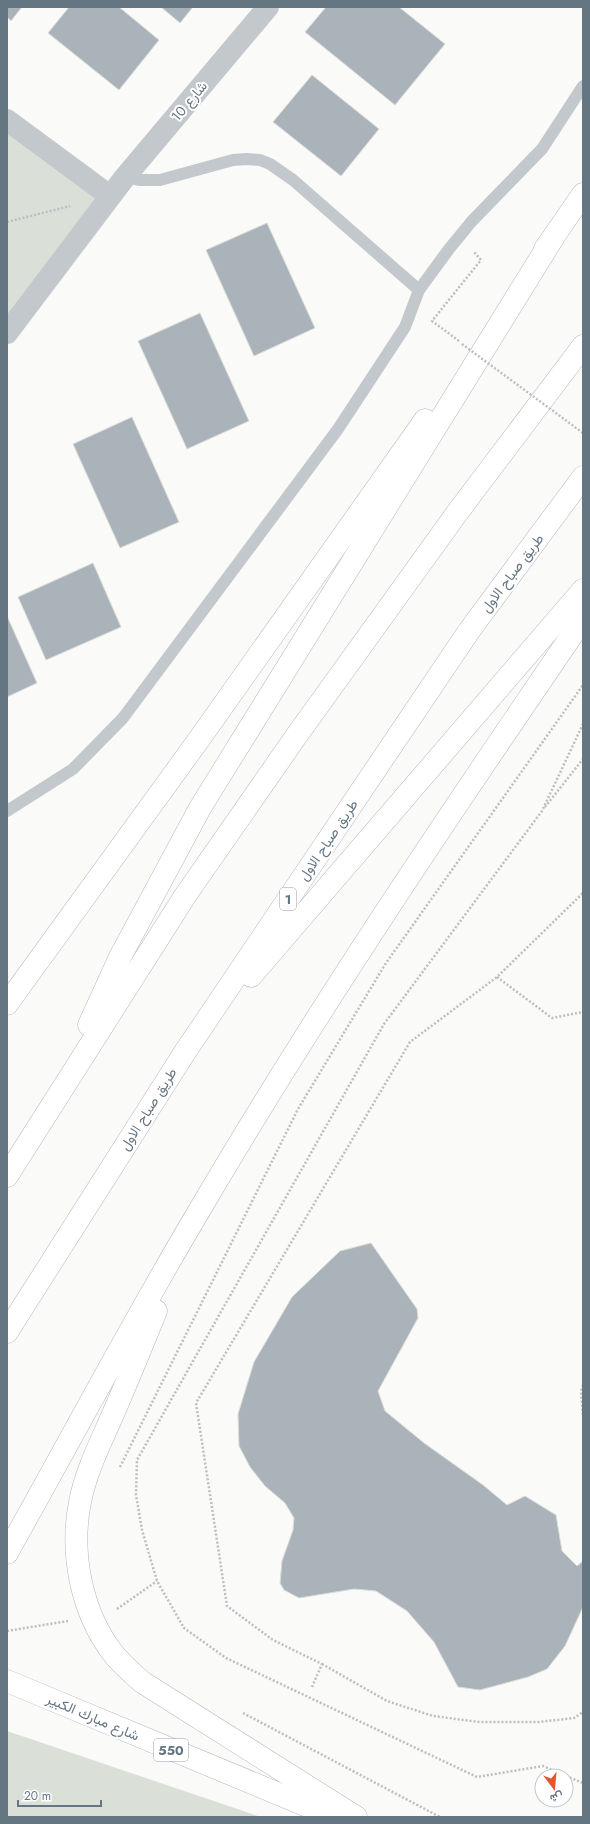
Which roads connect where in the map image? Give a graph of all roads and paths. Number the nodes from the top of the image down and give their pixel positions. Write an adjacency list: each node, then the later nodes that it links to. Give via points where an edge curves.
1 (268, 7): 4 (street, شارع 10)
2 (583, 86): 9 (lane, via 542,149 472,221)
3 (7, 120): 6 (street)
4 (125, 177): 6 (street, شارع 10); 9 (lane, via 160,180 233,160 260,160 293,180)
5 (583, 194): 8 (main road)
6 (110, 196): 7 (path); 11 (street, شارع 10)
7 (7, 222)
8 (553, 238): 24 (main road, via 200,738); 27 (main road, via 200,808 120,957)
9 (419, 290): 20 (lane, via 405,327 338,429 123,718 73,768)
10 (432, 321): 13 (path, bridge)
11 (7, 333)
12 (583, 346): 27 (main road, via 456,513 297,735 185,896)
13 (583, 433)
14 (583, 477): 26 (main road, طريق صباح الاول / 1, via 469,631)
15 (583, 590): 26 (main road)
16 (583, 619): 29 (main road, via 407,878)
17 (583, 685): 33 (path, via 386,963 298,1109)
18 (583, 724): 21 (path)
19 (583, 759): 21 (path)
20 (7, 810)
21 (542, 811): 35 (path, via 384,1024 137,1460 136,1495 142,1530)
22 (583, 893): 23 (path)
23 (497, 977): 25 (path, via 552,1018); 39 (path, via 410,1042 196,1403 227,1606 274,1640)
24 (7, 1004)
25 (583, 1012)
26 (184, 1052): 30 (main road, طريق صباح الاول / 1)
27 (54, 1100): 28 (main road)
28 (7, 1176)
29 (195, 1216): 34 (main road); 37 (main road, via 92,1466 80,1502 78,1560 84,1593)
30 (7, 1332)
31 (583, 1385): 32 (path)
32 (583, 1417)
33 (119, 1468)
34 (7, 1553)
35 (157, 1581): 36 (path, via 115,1610); 44 (path, via 184,1628 226,1658 477,1778 543,1766)
36 (112, 1603)
37 (92, 1617): 38 (path); 46 (main road, via 112,1652 142,1682)
38 (7, 1632)
39 (322, 1664): 41 (path); 43 (path, via 387,1701 433,1716 480,1722 539,1722 574,1718)
40 (7, 1681): 45 (main road, شارع مبارك الكبير / 550)
41 (312, 1687)
42 (239, 1711): 47 (path)
43 (583, 1712)
44 (548, 1768)
45 (334, 1817)
46 (356, 1817)
47 (440, 1817)

